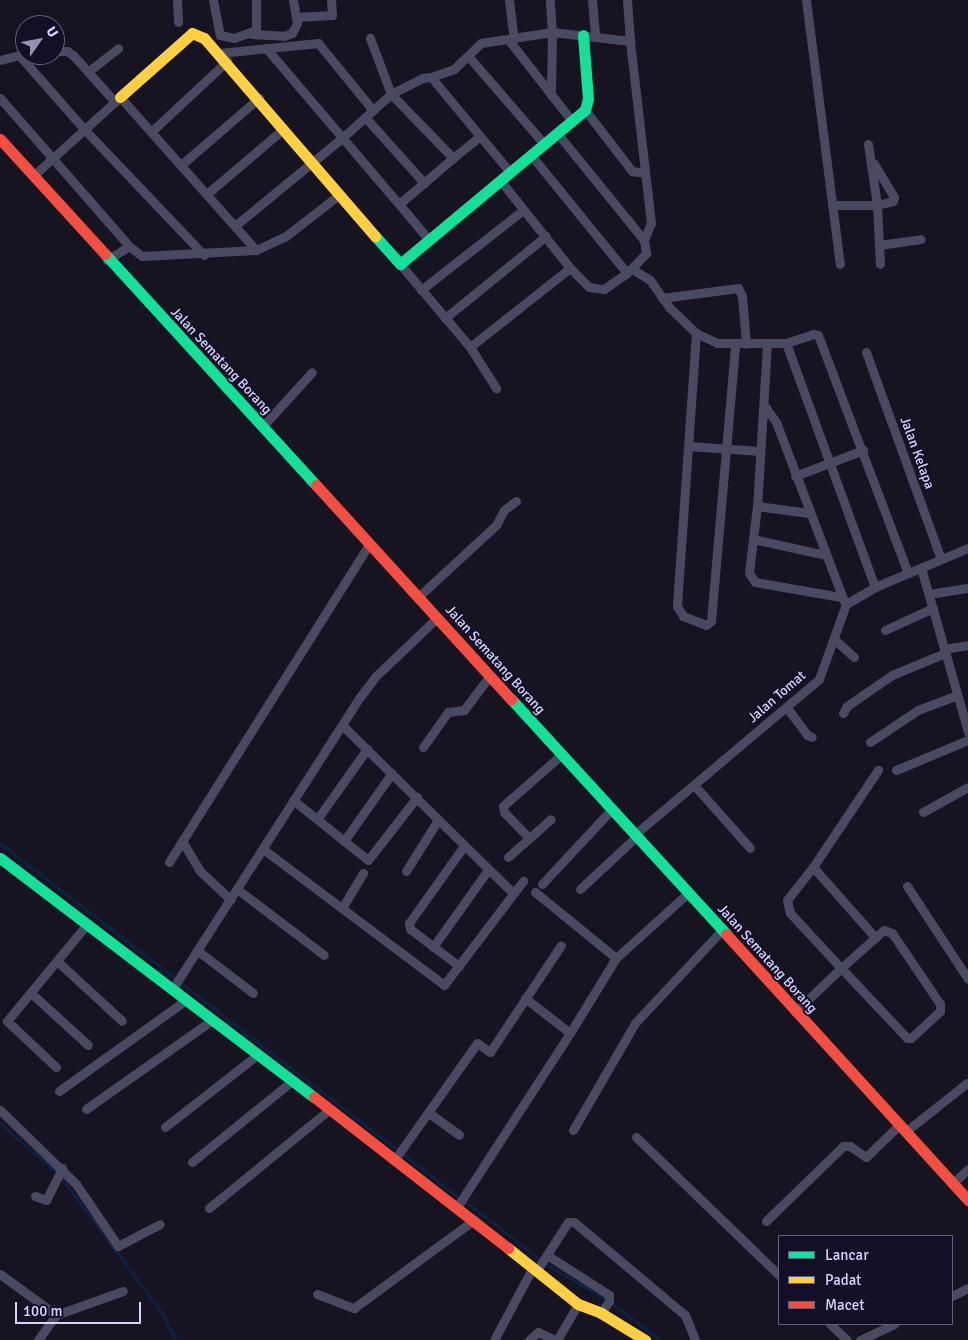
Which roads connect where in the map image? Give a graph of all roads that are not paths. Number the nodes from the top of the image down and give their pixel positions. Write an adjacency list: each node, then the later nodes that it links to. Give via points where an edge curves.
1 (177, 0): 12 (street)
2 (212, 0): 14 (street, via 217,29 223,38)
3 (256, 0): 14 (street, via 258,23)
4 (293, 0): 11 (street)
5 (331, 0): 11 (street, via 332,15)
6 (509, 0): 17 (street)
7 (550, 0): 13 (street)
8 (592, 0): 15 (street)
9 (627, 0): 18 (street)
10 (806, 0): 61 (street)
11 (296, 17): 14 (street, via 295,30 289,35)
12 (178, 22)
13 (552, 32): 15 (street); 17 (street); 30 (street)
14 (251, 34)
15 (589, 35): 18 (street); 35 (street)
16 (370, 38): 29 (street)
17 (511, 38): 24 (street, via 481,43); 30 (street)
18 (630, 41): 54 (street)
19 (118, 48): 27 (street)
20 (266, 48): 23 (street); 34 (street, via 318,43); 43 (street)
21 (65, 51): 27 (street)
22 (15, 57): 25 (street)
23 (224, 57): 32 (street); 33 (street, via 204,38 192,33); 40 (street)
24 (469, 57): 28 (street, via 454,69); 45 (street)
25 (0, 60)
26 (30, 65): 38 (street)
27 (89, 71): 33 (street)
28 (431, 77): 29 (street); 42 (street)
29 (391, 94): 34 (street); 48 (street)
30 (551, 95): 37 (street)
31 (0, 98): 49 (street)
32 (259, 98): 39 (street); 52 (street)
33 (117, 100): 38 (street); 40 (street)
34 (372, 109): 36 (street)
35 (585, 110): 37 (street); 54 (street, via 632,171)
36 (366, 117): 43 (street); 57 (street)
37 (571, 120): 41 (street)
38 (84, 129): 49 (street); 72 (street)
39 (282, 130): 51 (street); 58 (street)
40 (152, 131): 52 (street)
41 (556, 133): 45 (street); 68 (street)
42 (479, 137): 48 (street); 53 (street)
43 (342, 138): 51 (street); 60 (street)
44 (0, 139): 55 (street, Jalan Sematang Borang)
45 (544, 144): 47 (street)
46 (868, 144): 50 (street)
47 (530, 155): 53 (street); 78 (street)
48 (453, 158): 57 (street)
49 (51, 160): 55 (street); 70 (street)
50 (872, 160): 62 (street); 62 (street, via 894,197 892,202)
51 (310, 161): 59 (street); 64 (street)
52 (182, 165): 58 (street)
53 (510, 172): 56 (street)
54 (645, 173): 68 (street, via 651,223)
55 (36, 174): 73 (street, Jalan Sematang Borang)
56 (500, 180): 63 (street); 67 (street)
57 (424, 183): 60 (street)
58 (208, 193): 64 (street)
59 (340, 194): 71 (street, via 286,236); 74 (street)
60 (399, 204): 67 (street)
61 (832, 205): 62 (street); 75 (street)
62 (877, 206): 69 (street)
63 (523, 210): 65 (street); 79 (street)
64 (236, 225): 71 (street)
65 (546, 236): 77 (street); 81 (street)
66 (921, 239): 69 (street)
67 (429, 240): 74 (street)
68 (644, 240): 78 (street, via 646,253)
69 (879, 245): 76 (street)
70 (127, 247): 72 (street, via 145,257); 73 (street)
71 (256, 250): 72 (street)
72 (204, 255)
73 (111, 257): 92 (street, Jalan Sematang Borang)
74 (400, 264): 79 (street)
75 (840, 264)
76 (880, 264)
77 (570, 268): 78 (street, via 594,290 604,289); 87 (street)
78 (630, 271): 80 (street, via 650,280)
79 (421, 290): 81 (street)
80 (662, 298): 82 (street); 84 (street, via 738,288 742,296)
81 (445, 318): 87 (street)
82 (696, 333): 86 (street, via 717,343); 93 (street)
83 (786, 343): 85 (street); 95 (street, via 812,334 820,338); 97 (street)
84 (746, 344): 85 (street); 86 (street)
85 (767, 344): 91 (street)
86 (734, 345): 94 (street)
87 (470, 347): 90 (street)
88 (867, 355): 106 (street, Jalan Kelapa)
89 (312, 372): 92 (street)
90 (496, 388)
91 (764, 406): 96 (street); 98 (street, via 772,414)
92 (262, 427): 103 (street, Jalan Sematang Borang)
93 (689, 446): 94 (street); 94 (street, via 677,606 683,616 706,625 712,621)
94 (727, 446): 96 (street)
95 (863, 450): 97 (street); 108 (street)
96 (760, 451): 100 (street)
97 (829, 465): 98 (street); 109 (street)
98 (795, 476): 101 (street)
99 (516, 501): 111 (street, via 504,510 496,525)
100 (757, 506): 101 (street); 102 (street)
101 (809, 513): 105 (street)
102 (753, 539): 105 (street); 113 (street, via 749,573 755,582)
103 (369, 544): 111 (street, Jalan Sematang Borang); 147 (street)
104 (968, 548): 106 (street)
105 (826, 556): 113 (street)
106 (940, 559): 107 (street)
107 (921, 568): 108 (street); 112 (street)
108 (908, 573): 109 (street)
109 (875, 587): 113 (street)
110 (968, 588): 112 (street)
111 (424, 592): 115 (street, Jalan Sematang Borang)
112 (929, 594): 114 (street)
113 (844, 601): 117 (street, Jalan Tomat)
114 (933, 608): 116 (street); 119 (street)
115 (437, 618): 121 (street, Jalan Sematang Borang); 125 (street, via 376,676)
116 (885, 630)
117 (834, 639): 120 (street); 123 (street, Jalan Tomat, via 819,679)
118 (968, 645): 119 (street)
119 (944, 651): 122 (street); 124 (street, via 892,676 847,706)
120 (854, 657)
121 (489, 677): 130 (street, via 464,710 448,712); 132 (street, Jalan Sematang Borang)
122 (961, 699): 126 (street); 129 (street, via 918,710)
123 (786, 708): 127 (street); 136 (street, Jalan Tomat)
124 (843, 713)
125 (343, 726): 131 (street); 139 (street)
126 (968, 732)
127 (812, 737)
128 (968, 740): 134 (street)
129 (870, 742)
130 (423, 747)
131 (367, 749): 135 (street); 142 (street)
132 (561, 755): 140 (street, Jalan Sematang Borang); 146 (street, via 503,806 504,812)
133 (878, 770): 155 (street)
134 (896, 770)
135 (392, 773): 138 (street); 148 (street)
136 (694, 785): 145 (street, Jalan Tomat); 150 (street)
137 (968, 787): 141 (street)
138 (417, 797): 144 (street); 148 (street, via 370,860)
139 (294, 800): 142 (street); 151 (street)
140 (611, 810): 145 (street, Jalan Sematang Borang); 160 (street)
141 (923, 812)
142 (318, 818): 148 (street)
143 (552, 819): 146 (street)
144 (438, 820): 149 (street); 157 (street)
145 (635, 836): 163 (street, Jalan Tomat); 166 (street, Jalan Sematang Borang)
146 (529, 838): 152 (street)
147 (182, 841): 154 (street); 167 (street, via 200,871)
148 (344, 841)
149 (464, 846): 156 (street); 173 (street, via 409,923 410,929)
150 (750, 848)
151 (262, 849): 162 (street); 168 (street)
152 (508, 857)
153 (0, 858): 169 (street)
154 (169, 862)
155 (813, 867): 171 (street); 179 (street, via 787,900 786,907)
156 (488, 870): 165 (street); 173 (street)
157 (406, 871)
158 (363, 873): 168 (street)
159 (523, 880): 165 (street)
160 (542, 884)
161 (907, 886): 180 (street)
162 (237, 890): 167 (street); 175 (street)
163 (580, 890)
164 (536, 892): 176 (street)
165 (513, 893): 178 (street)
166 (688, 893): 170 (street, Jalan Sematang Borang); 176 (street)
167 (231, 900): 174 (street)
168 (342, 908): 178 (street, via 444,985)
169 (87, 924): 177 (street); 181 (street)
170 (720, 931): 186 (street, Jalan Sematang Borang); 202 (street, via 635,1023)
171 (875, 937): 179 (street); 179 (street, via 884,930 892,933 940,1004 940,1010 913,1037 907,1038)
172 (561, 945): 184 (street)
173 (433, 946): 178 (street)
174 (198, 951): 181 (street); 183 (street)
175 (324, 955)
176 (616, 958): 189 (street)
177 (57, 961): 182 (street); 188 (street)
178 (459, 966)
179 (841, 968): 186 (street)
180 (968, 979)
181 (176, 984): 185 (street)
182 (31, 992): 190 (street); 192 (street, via 7,1021)
183 (253, 993)
184 (525, 998): 189 (street); 199 (street, via 490,1052 477,1044)
185 (186, 1000): 187 (street); 195 (street)
186 (795, 1012): 201 (street, Jalan Sematang Borang)
187 (212, 1020): 191 (street); 198 (street)
188 (122, 1022)
189 (570, 1033): 212 (street)
190 (88, 1045)
191 (257, 1055): 193 (street); 200 (street)
192 (56, 1067)
193 (292, 1081): 196 (street); 206 (street)
194 (967, 1083): 201 (street)
195 (59, 1091)
196 (330, 1109): 205 (street); 213 (street)
197 (0, 1110): 208 (street)
198 (86, 1110)
199 (429, 1112): 203 (street); 205 (street)
200 (165, 1126)
201 (902, 1128): 209 (street, Jalan Sematang Borang); 215 (street, via 866,1157 850,1146 843,1146)
202 (573, 1130)
203 (459, 1134)
204 (636, 1137): 219 (street)
205 (397, 1156): 212 (street)
206 (192, 1162)
207 (968, 1169): 209 (street)
208 (59, 1173): 211 (street, via 46,1200); 216 (street, via 120,1248)
209 (953, 1183): 210 (street, Jalan Sematang Borang)
210 (966, 1194)
211 (35, 1196)
212 (461, 1201): 214 (street)
213 (209, 1208)
214 (474, 1220): 217 (street); 222 (street, via 354,1308)
215 (766, 1220)
216 (160, 1224)
217 (541, 1263): 224 (street); 225 (street, via 608,1294); 230 (street); 234 (street, via 568,1222 574,1222 685,1315)
218 (0, 1274): 226 (street)
219 (778, 1274)
220 (968, 1288): 223 (street)
221 (123, 1291): 226 (street)
222 (316, 1294)
223 (953, 1296)
224 (578, 1304): 225 (street); 232 (street)
225 (605, 1307): 233 (street)
226 (56, 1315): 229 (street)
227 (831, 1325): 235 (street)
228 (894, 1325): 236 (street)
229 (39, 1339)
230 (494, 1340)
231 (529, 1340): 232 (street, via 538,1332)
232 (556, 1340)
233 (645, 1340)
234 (695, 1340)
235 (848, 1340)
236 (860, 1340)

